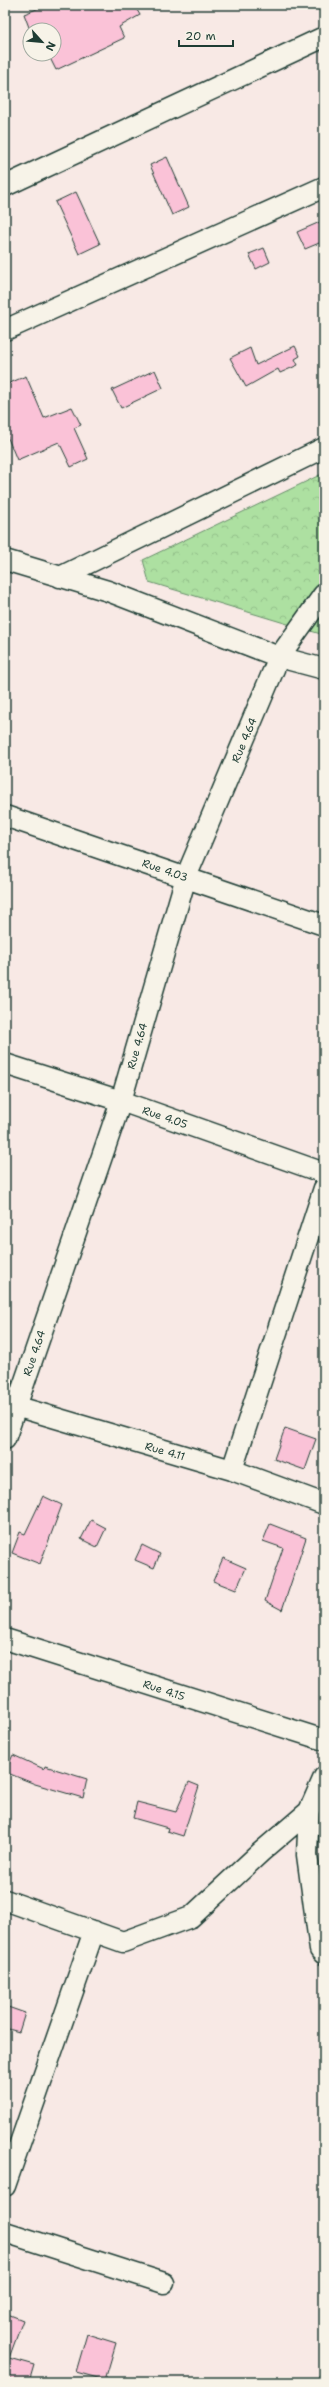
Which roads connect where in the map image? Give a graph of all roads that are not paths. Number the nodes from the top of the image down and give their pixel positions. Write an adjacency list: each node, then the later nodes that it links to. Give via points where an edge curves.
1 (324, 36): 2 (street)
2 (5, 186)
3 (324, 187): 4 (street)
4 (5, 330)
5 (324, 448): 7 (street)
6 (5, 560): 7 (street)
7 (60, 577): 9 (street, via 108,591)
8 (324, 594): 9 (street, Rue 4.64)
9 (280, 657): 10 (street); 12 (street, Rue 4.64)
10 (324, 669)
11 (5, 816): 12 (street, Rue 4.03)
12 (186, 877): 13 (street, Rue 4.03); 15 (street, Rue 4.64)
13 (324, 925)
14 (5, 1064): 15 (street, Rue 4.05)
15 (121, 1101): 16 (street, Rue 4.05); 18 (street, Rue 4.64)
16 (324, 1173)
17 (324, 1188): 20 (street)
18 (10, 1405): 19 (street, Rue 4.64); 20 (street, Rue 4.11)
19 (5, 1439)
20 (232, 1470): 21 (street, Rue 4.11)
21 (324, 1504)
22 (5, 1639): 23 (street, Rue 4.15)
23 (324, 1740)
24 (324, 1777): 25 (street)
25 (309, 1811): 27 (street, via 191,1917 123,1942); 28 (street, via 307,1855 320,1950)
26 (5, 1900): 27 (street)
27 (94, 1931): 29 (street)
28 (324, 1954)
29 (5, 2186)
30 (5, 2232): 31 (street)
31 (164, 2283)

